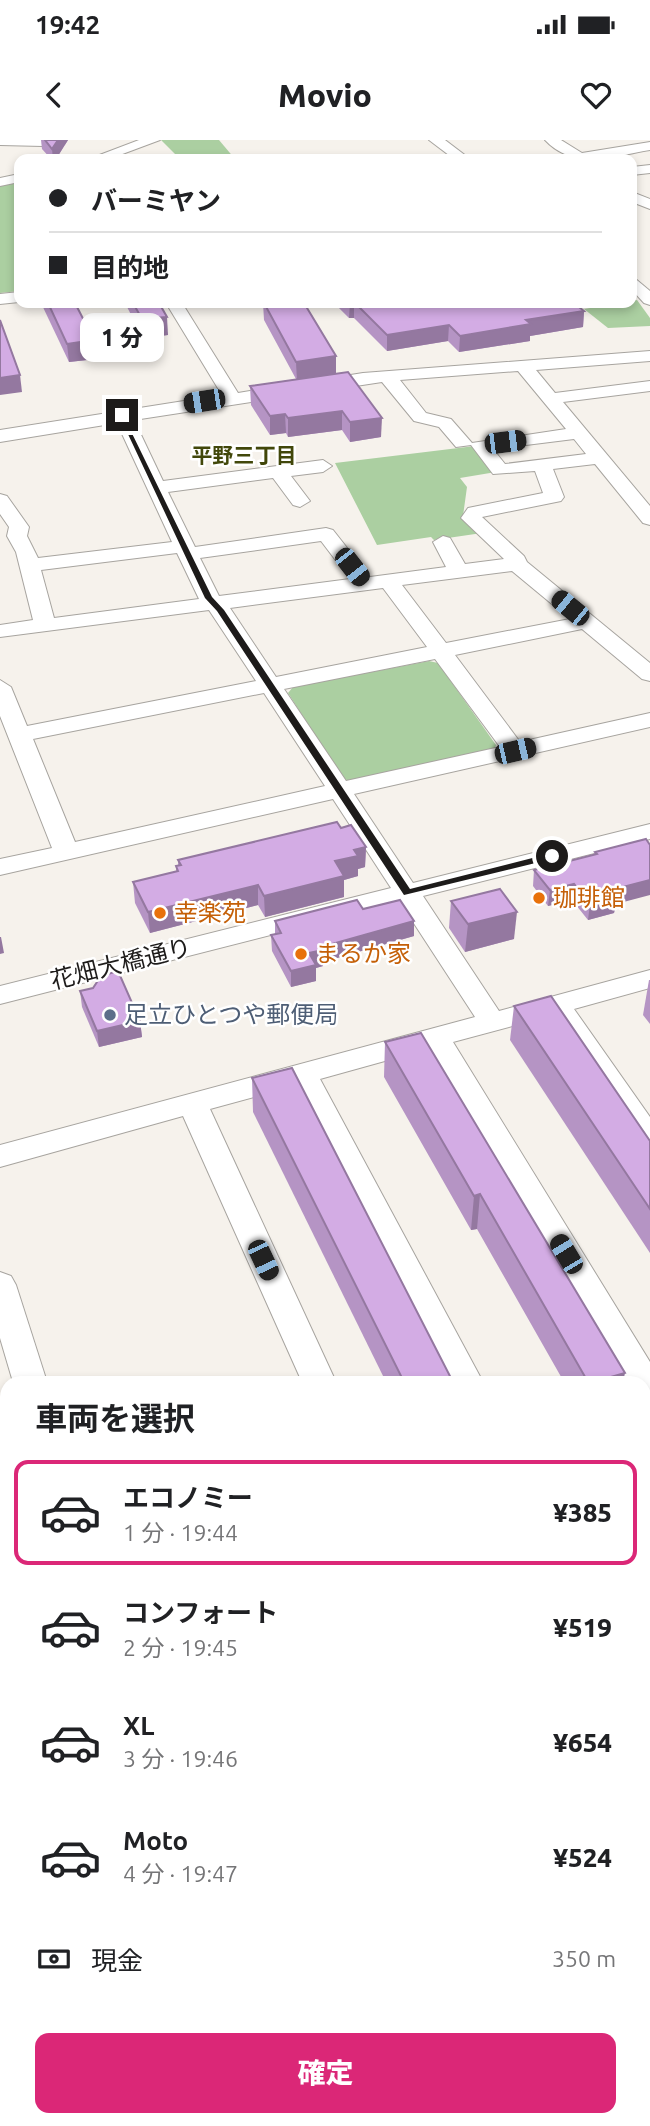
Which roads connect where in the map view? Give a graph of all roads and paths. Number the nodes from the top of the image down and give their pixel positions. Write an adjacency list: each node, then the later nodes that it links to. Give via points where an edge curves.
1 (153, 140): 11 (street)
2 (436, 140): 12 (street)
3 (588, 140): 4 (street)
4 (611, 140): 9 (street)
5 (0, 141): 6 (street)
6 (15, 141): 8 (street); 10 (street, via 10,152)
7 (559, 141): 13 (street)
8 (43, 142)
9 (638, 151): 14 (street)
10 (0, 152)
11 (111, 154)
12 (456, 154)
13 (575, 154)
14 (613, 154)
15 (637, 286): 16 (street)
16 (650, 300)
17 (177, 308): 22 (street)
18 (650, 356): 19 (street)
19 (524, 367): 20 (street); 23 (street)
20 (387, 376): 22 (street); 27 (street, via 420,417 445,423)
21 (650, 386): 23 (street)
22 (232, 397): 24 (street)
23 (552, 399): 25 (street)
24 (122, 415): 26 (street); 32 (street)
25 (579, 433): 28 (street); 29 (street, via 480,445 500,470)
26 (0, 436)
27 (463, 443)
28 (600, 458): 29 (street); 35 (street)
29 (542, 465): 38 (street, via 554,497 475,512 471,518 517,560)
30 (323, 466): 31 (street)
31 (278, 472): 32 (street); 34 (street)
32 (157, 488): 37 (street)
33 (0, 499): 39 (street, via 19,527 17,536)
34 (300, 501)
35 (650, 519)
36 (443, 542): 40 (street)
37 (187, 550): 39 (street); 42 (street, via 326,534); 43 (street)
38 (516, 564): 40 (street); 44 (street)
39 (30, 565): 45 (street)
40 (458, 571): 41 (street)
41 (388, 580): 42 (street); 47 (street)
42 (364, 583): 43 (street)
43 (213, 603): 45 (street); 49 (street)
44 (587, 622): 47 (street); 48 (street)
45 (45, 626): 46 (street)
46 (0, 631)
47 (441, 652): 49 (street); 53 (street)
48 (650, 674)
49 (271, 685): 52 (street); 54 (street)
50 (1, 691): 52 (street)
51 (650, 720): 53 (street)
52 (19, 735): 56 (street)
53 (515, 751): 54 (street)
54 (338, 790): 56 (street); 58 (street)
55 (650, 831): 58 (street, 花畑大橋通り)
56 (66, 852): 57 (street)
57 (0, 867)
58 (407, 892): 60 (street, 花畑大橋通り); 62 (street)
59 (650, 979): 61 (street)
60 (0, 995)
61 (557, 1004): 62 (street); 66 (street)
62 (492, 1022): 63 (street)
63 (435, 1037): 64 (street); 72 (street)
64 (303, 1073): 65 (street); 71 (street)
65 (192, 1103): 67 (street); 70 (street)
66 (650, 1140)
67 (0, 1156)
68 (0, 1285): 69 (street)
69 (28, 1376)
70 (316, 1376)
71 (463, 1376)
72 (641, 1376)

